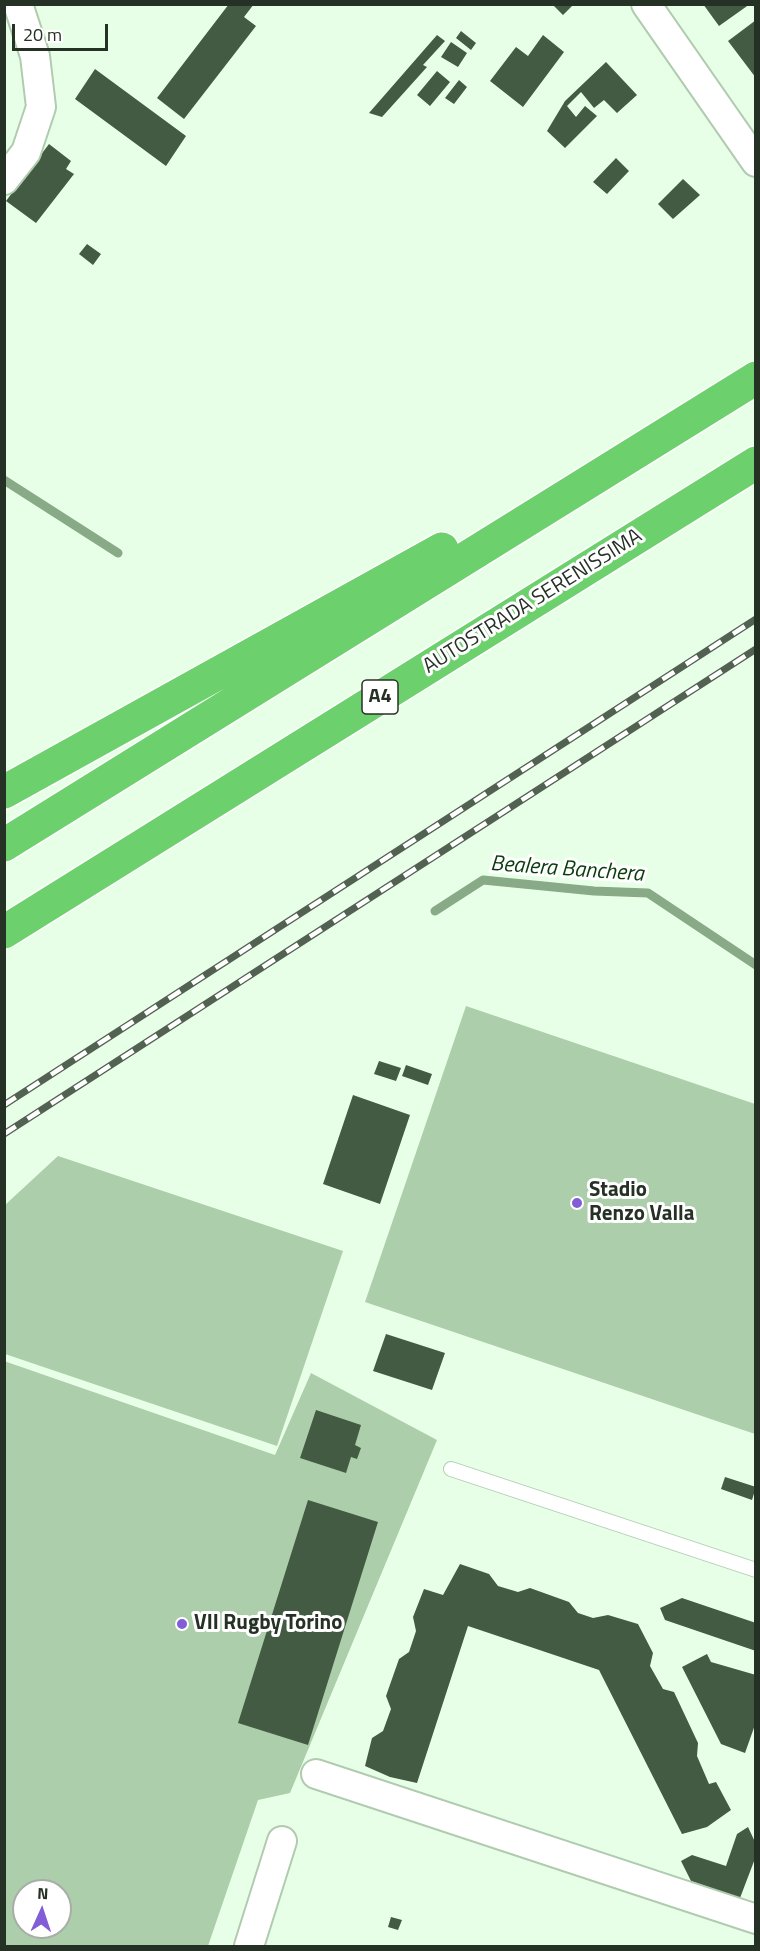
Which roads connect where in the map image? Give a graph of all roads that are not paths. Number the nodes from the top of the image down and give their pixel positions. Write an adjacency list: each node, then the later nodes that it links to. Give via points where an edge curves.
1 (18, 4): 4 (street, via 34,56 41,107 26,152)
2 (646, 4): 3 (street)
3 (756, 162)
4 (4, 180)
5 (756, 376): 7 (highway); 8 (highway)
6 (756, 463): 9 (highway, AUTOSTRADA SERENISSIMA / A4)
7 (4, 792)
8 (4, 845)
9 (4, 932)
10 (451, 1469): 11 (lane)
11 (756, 1569)
12 (316, 1774): 14 (street)
13 (282, 1841): 15 (street)
14 (756, 1919)
15 (249, 1947)

